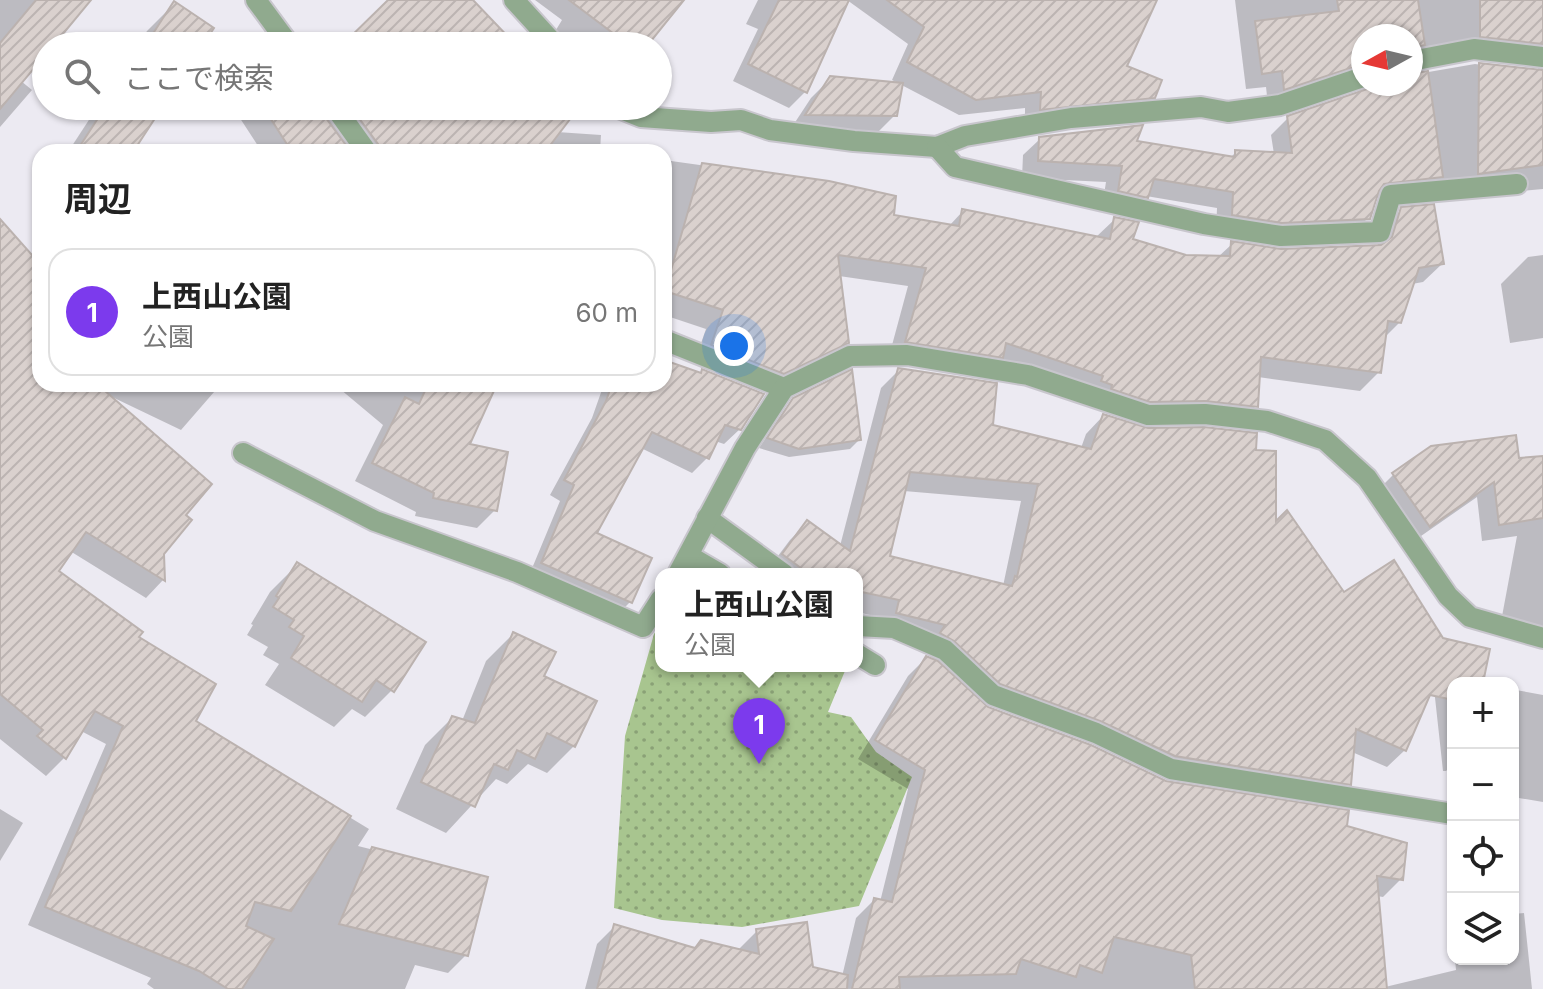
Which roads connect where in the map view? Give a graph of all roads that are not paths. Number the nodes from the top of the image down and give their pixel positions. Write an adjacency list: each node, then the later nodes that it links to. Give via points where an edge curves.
1 (256, 0): 3 (street)
2 (514, 0): 4 (street)
3 (280, 32)
4 (543, 32)
5 (1543, 57): 6 (street, via 1474,49)
6 (1423, 59)
7 (1351, 81): 11 (street, via 1280,105 1071,118 965,136)
8 (672, 119): 11 (street, via 741,120 770,130 840,140)
9 (344, 120): 10 (street)
10 (361, 144)
11 (937, 147): 12 (street, via 955,167 1204,224 1281,236 1380,232 1391,195)
12 (1517, 184)
13 (672, 343): 14 (street)
14 (784, 388): 16 (street); 23 (street, via 850,356 907,355 1028,375 1148,415 1267,421 1325,440 1367,478 1448,596 1470,617)
15 (243, 453): 21 (street, via 375,521 517,572 643,627)
16 (707, 518): 17 (street); 20 (street)
17 (689, 556): 18 (street); 19 (street)
18 (682, 568)
19 (710, 568)
20 (776, 568)
21 (655, 608)
22 (863, 626): 26 (street, via 894,628 945,650 993,695 1096,733 1171,769)
23 (1543, 638)
24 (863, 658): 25 (street)
25 (875, 665)
26 (1447, 813)

